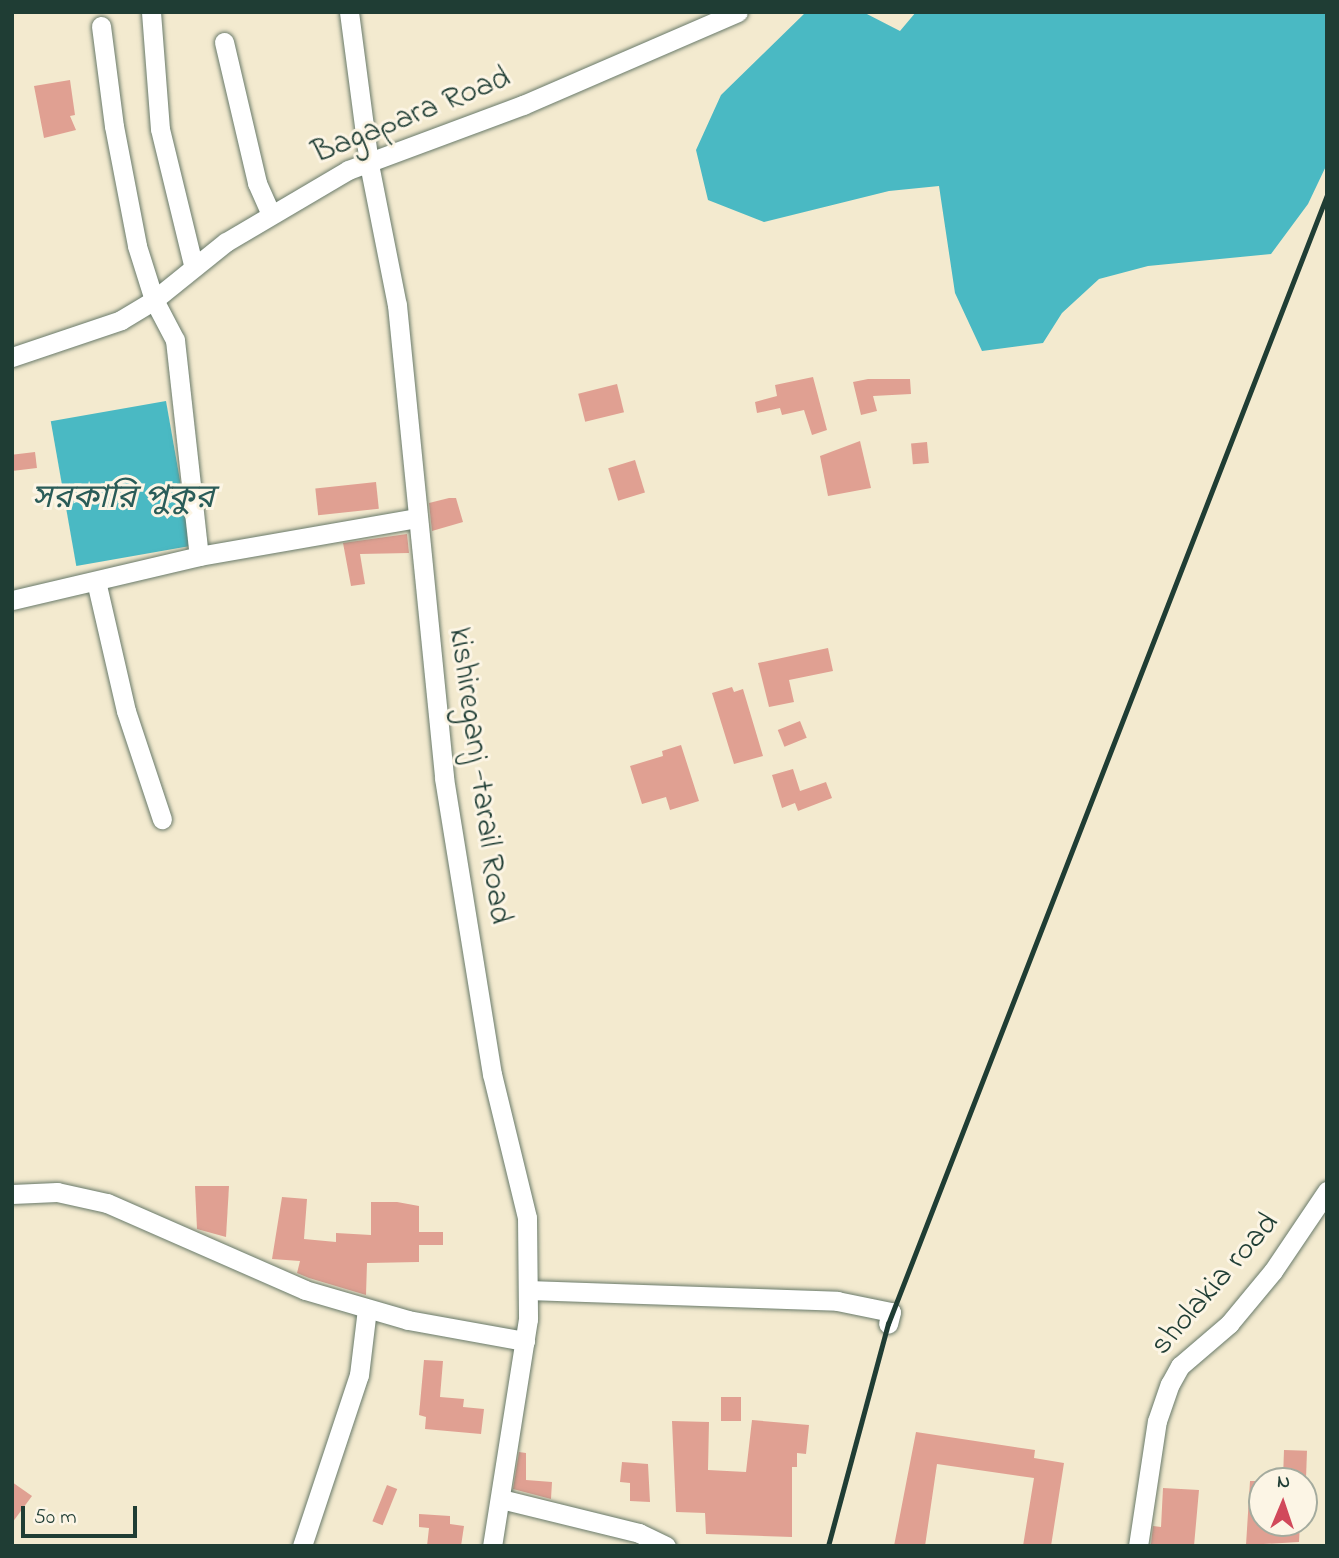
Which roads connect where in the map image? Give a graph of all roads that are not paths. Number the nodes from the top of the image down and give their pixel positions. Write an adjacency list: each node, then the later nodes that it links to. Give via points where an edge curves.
1 (151, 12): 8 (street, via 160,129)
2 (349, 12): 6 (street, kishireganj -tarail Road)
3 (738, 12): 6 (street, Bagapara Road, via 523,105)
4 (101, 26): 9 (street, via 134,232)
5 (223, 42): 7 (street, via 257,183)
6 (369, 163): 7 (street, Bagapara Road); 11 (street, kishireganj -tarail Road, via 397,305)
7 (271, 214): 8 (street, Bagapara Road)
8 (193, 264): 9 (street, Bagapara Road)
9 (155, 300): 10 (street, Bagapara Road, via 121,320); 12 (street, via 175,340)
10 (12, 357)
11 (417, 518): 12 (street); 18 (street, kishireganj -tarail Road, via 444,778 489,1061 527,1218)
12 (199, 556): 13 (street)
13 (96, 581): 14 (street); 15 (street, via 126,711)
14 (12, 600)
15 (162, 820)
16 (1327, 1191): 26 (street, sholakia road, via 1273,1271 1229,1324 1180,1366 1170,1384 1157,1421)
17 (12, 1194): 19 (street, via 66,1193 133,1212 305,1290)
18 (528, 1290): 20 (street, via 837,1301 891,1312); 21 (street, kishireganj -tarail Road)
19 (367, 1310): 21 (street); 23 (street, via 359,1375)
20 (888, 1324)
21 (525, 1341): 22 (street, kishireganj -tarail Road)
22 (501, 1499): 24 (street, kishireganj -tarail Road); 25 (street, via 639,1533)
23 (302, 1546)
24 (492, 1546)
25 (666, 1546)
26 (1138, 1546)

